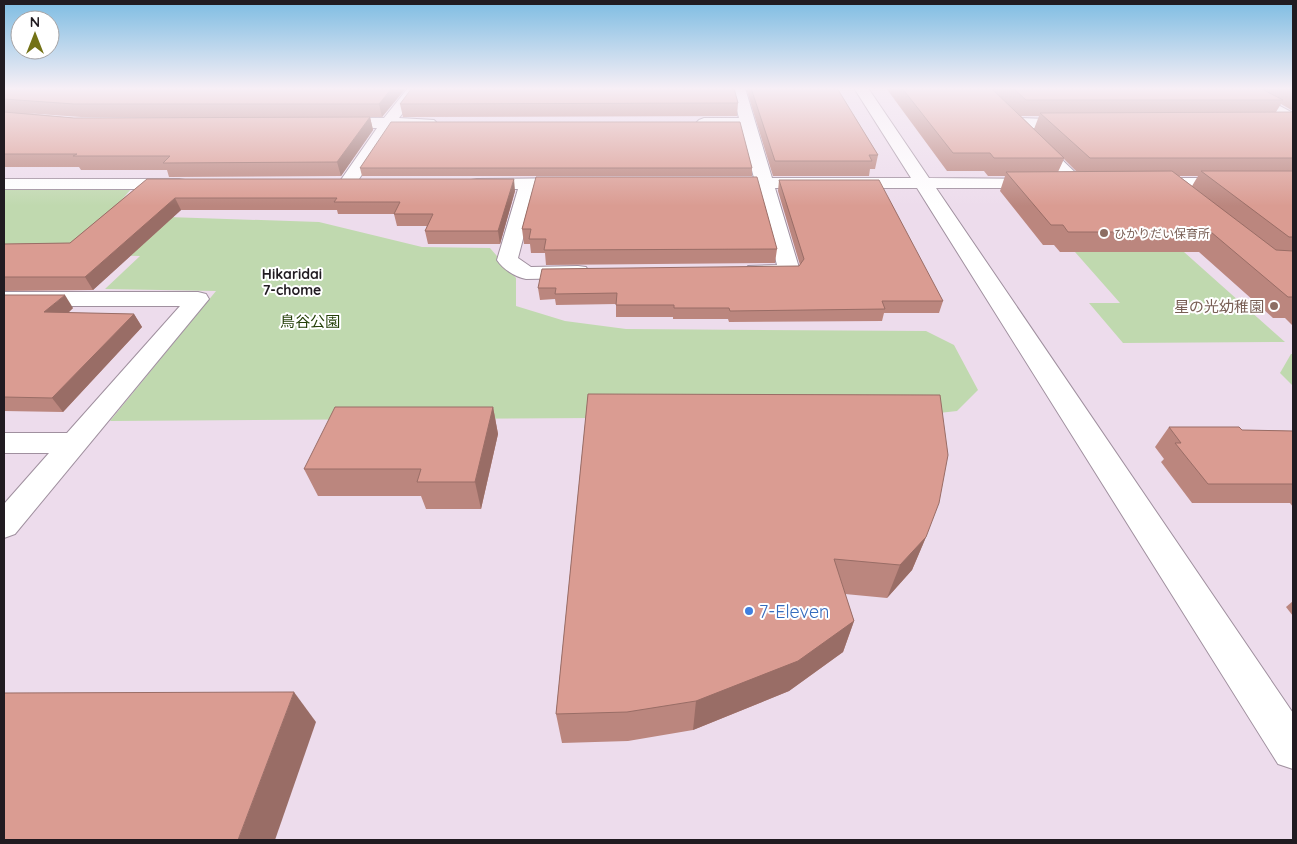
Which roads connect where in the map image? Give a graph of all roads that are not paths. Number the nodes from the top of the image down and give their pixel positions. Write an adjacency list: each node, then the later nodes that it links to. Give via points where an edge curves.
1 (385, 127): 16 (street)
2 (749, 127): 6 (street)
3 (887, 127): 7 (street)
4 (1020, 127): 8 (street)
5 (705, 183): 6 (street)
6 (765, 183): 7 (street); 22 (street, via 790,270)
7 (923, 183): 8 (street); 28 (street)
8 (1076, 183): 9 (street)
9 (1094, 183)
10 (1131, 183): 11 (street)
11 (1167, 183): 12 (street); 21 (street)
12 (1293, 183)
13 (4, 184): 14 (street)
14 (200, 184)
15 (328, 184): 16 (street)
16 (347, 184): 17 (street)
17 (366, 184)
18 (461, 184): 19 (street)
19 (528, 184): 20 (street); 23 (street, via 507,260 526,273)
20 (587, 184)
21 (1189, 200)
22 (732, 271)
23 (595, 272)
24 (4, 299): 25 (street, via 198,299)
25 (75, 443): 26 (street); 27 (street)
26 (4, 444)
27 (4, 526)
28 (1293, 748)

